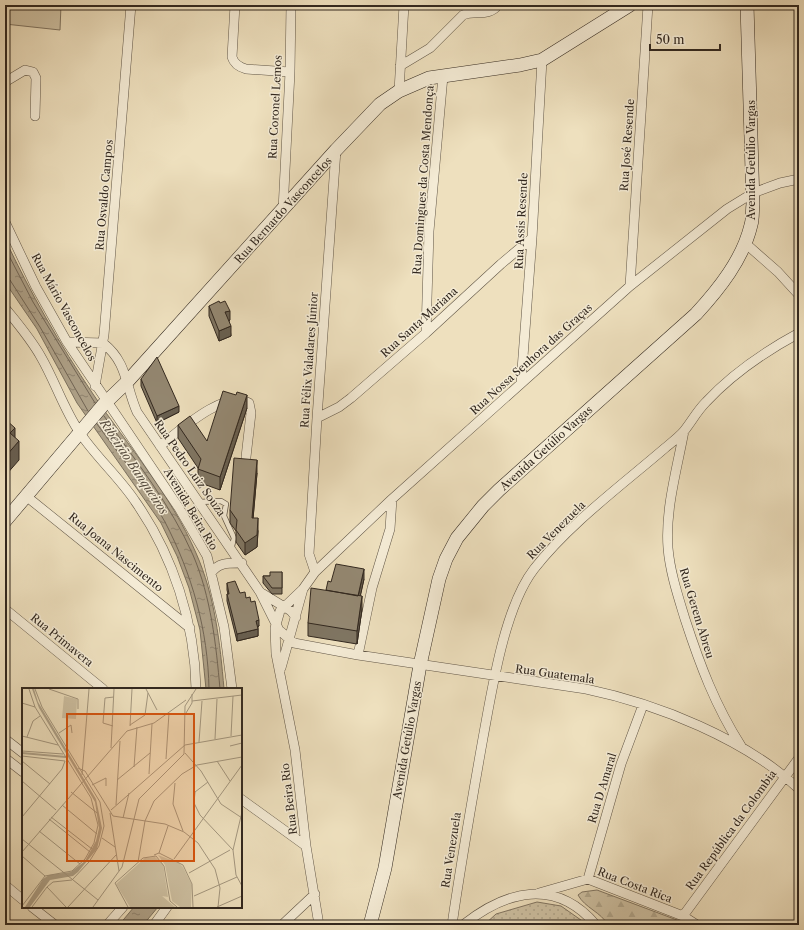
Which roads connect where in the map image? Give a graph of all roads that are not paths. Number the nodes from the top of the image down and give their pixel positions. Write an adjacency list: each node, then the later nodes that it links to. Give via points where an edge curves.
1 (131, 5): 29 (street, Rua Osvaldo Campos)
2 (235, 5): 11 (street, via 233,61 246,69)
3 (291, 5): 11 (street, Rua Coronel Lemos)
4 (404, 5): 10 (street)
5 (498, 5): 10 (street, via 489,12 463,15 430,48)
6 (630, 5): 9 (main road, Rua Bernardo Vasconcelos)
7 (648, 5): 23 (street, Rua José Resende)
8 (748, 6): 18 (main road, Avenida Getúlio Vargas)
9 (542, 60): 12 (main road, Rua Bernardo Vasconcelos); 21 (street, Rua Assis Resende)
10 (400, 66): 14 (street)
11 (290, 72): 19 (street, Rua Coronel Lemos)
12 (443, 76): 14 (main road, Rua Bernardo Vasconcelos, via 414,83); 26 (street, Rua Domingues da Costa Mendonça, via 429,231)
13 (5, 82): 15 (street, via 25,70 33,72 36,78)
14 (399, 91): 16 (main road, Rua Bernardo Vasconcelos, via 380,104)
15 (35, 116)
16 (336, 150): 19 (main road, Rua Bernardo Vasconcelos); 34 (street, Rua Félix Valadares Júnior)
17 (799, 179): 18 (street, Rua Nossa Senhora das Graças)
18 (753, 193): 22 (main road, Avenida Getúlio Vargas, via 752,225); 23 (street, Rua Nossa Senhora das Graças, via 722,213)
19 (282, 210): 30 (main road, Rua Bernardo Vasconcelos)
20 (5, 222): 28 (street, Rua Mário Vasconcelos, via 36,287)
21 (532, 238): 26 (street, Rua Santa Mariana); 31 (street, Rua Assis Resende)
22 (745, 243): 24 (street, via 778,272); 59 (main road, Avenida Getúlio Vargas, via 727,276 696,314 499,490 465,527 446,559 439,579)
23 (630, 286): 31 (street, Rua Nossa Senhora das Graças)
24 (799, 295)
25 (5, 308): 35 (street, via 41,357)
26 (426, 333): 34 (street, Rua Santa Mariana, via 351,398)
27 (799, 333): 36 (street, Rua Venezuela, via 763,353 732,377 705,402)
28 (67, 342): 29 (street); 32 (street, Rua Mário Vasconcelos)
29 (103, 343): 30 (street, Rua Pedro Luiz Souza, via 118,357); 32 (street, Rua Osvaldo Campos)
30 (127, 382): 33 (main road, Rua Bernardo Vasconcelos); 37 (street, Rua Pedro Luiz Souza, via 137,412)
31 (521, 383): 41 (street, Rua Nossa Senhora das Graças)
32 (95, 386): 33 (street, Rua Mário Vasconcelos)
33 (106, 402): 35 (main road, Rua Bernardo Vasconcelos); 46 (street, Avenida Beira Rio, via 179,508)
34 (316, 418): 48 (street, Rua Félix Valadares Júnior, via 309,554)
35 (83, 429): 39 (main road, Rua Bernardo Vasconcelos); 56 (street, via 136,501 154,533 176,580)
36 (684, 431): 61 (street, Rua Venezuela, via 621,484 551,549 534,569 519,593); 67 (street, Rua Gerem Abreu, via 668,531 671,568 703,672 729,728)
37 (160, 446): 38 (street, via 198,417 227,401 245,400 249,403 251,413); 40 (street, Rua Pedro Luiz Souza)
38 (246, 457)
39 (26, 496): 42 (main road, Rua Bernardo Vasconcelos); 56 (street, Rua Joana Nascimento)
40 (196, 497): 45 (street, Rua Pedro Luiz Souza); 45 (lane, via 199,502 221,501 226,504 224,516 234,538)
41 (392, 499): 48 (street, Rua Nossa Senhora das Graças); 58 (street, via 390,529 372,588)
42 (5, 521)
43 (799, 528): 44 (street)
44 (799, 539)
45 (232, 550): 46 (street, via 229,558 222,562 214,562); 47 (street, Rua Pedro Luiz Souza)
46 (207, 556): 49 (street, Avenida Beira Rio)
47 (242, 563): 49 (street, via 222,564); 51 (street, Rua Beira Rio)
48 (315, 572): 50 (street, Rua Nossa Senhora das Graças)
49 (211, 573): 64 (street, Avenida Beira Rio, via 224,626)
50 (303, 589): 52 (street, Rua Nossa Senhora das Graças); 54 (street, Rua Nossa Senhora das Graças)
51 (260, 592): 52 (street, Rua Beira Rio); 55 (street, Rua Beira Rio)
52 (283, 607): 54 (street, Rua Beira Rio, via 291,611); 55 (street)
53 (5, 609): 62 (street, Rua Primavera)
54 (294, 621): 55 (street); 57 (street, Rua Beira Rio)
55 (275, 622): 57 (street, Rua Beira Rio); 60 (street, Rua Beira Rio, via 276,649)
56 (190, 628): 63 (street)
57 (288, 639): 58 (street, Rua Guatemala, via 298,645); 60 (street, Rua Beira Rio)
58 (358, 655): 59 (street, Rua Guatemala)
59 (420, 665): 61 (street, Rua Guatemala); 90 (main road, Avenida Getúlio Vargas, via 385,868)
60 (281, 670): 75 (street, Rua Beira Rio, via 295,750)
61 (495, 677): 65 (street, Rua Guatemala, via 586,690); 91 (street, Rua Venezuela)
62 (102, 688)
63 (196, 688)
64 (232, 688)
65 (643, 705): 67 (street, Rua Guatemala); 76 (street, Rua D Amaral, via 621,764)
66 (5, 739): 68 (street)
67 (741, 746): 72 (street, Rua Guatemala)
68 (22, 752)
69 (5, 758): 71 (street)
70 (799, 758): 72 (street, Rua República da Colombia)
71 (22, 771)
72 (786, 777): 73 (street, Rua Guatemala); 84 (street, Rua República da Colombia)
73 (799, 789)
74 (242, 800): 75 (street)
75 (306, 846): 79 (street, Rua Beira Rio)
76 (588, 880): 78 (street, Rua Costa Rica); 84 (street, Rua Costa Rica)
77 (5, 885): 80 (street)
78 (539, 893): 92 (street, via 502,900); 93 (street, via 567,900)
79 (315, 894): 88 (street); 89 (street, Rua Beira Rio)
80 (22, 899)
81 (33, 908): 85 (street)
82 (122, 908): 86 (street)
83 (166, 908): 87 (street)
84 (683, 916): 94 (street, Rua Costa Rica)
85 (55, 925)
86 (107, 925)
87 (154, 925)
88 (282, 925)
89 (319, 925)
90 (370, 925)
91 (452, 925)
92 (464, 925)
93 (596, 925)
94 (697, 925)

